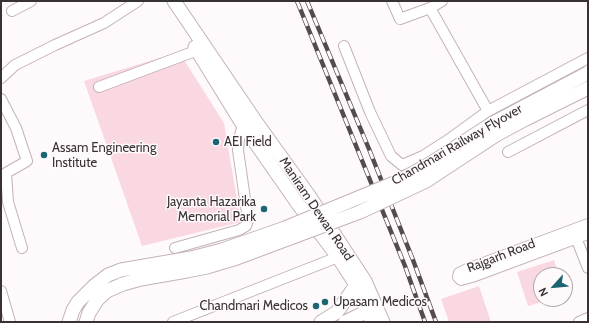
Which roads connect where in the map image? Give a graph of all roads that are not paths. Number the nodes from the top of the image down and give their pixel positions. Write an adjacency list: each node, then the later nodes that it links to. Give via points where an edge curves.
1 (31, 1): 7 (street)
2 (138, 1): 12 (street, via 104,22 15,65)
3 (164, 1): 9 (main road, Maniram Dewan Road)
4 (174, 1): 18 (main road, Maniram Dewan Road)
5 (392, 1): 6 (street, via 400,20)
6 (436, 4): 17 (street)
7 (12, 11)
8 (344, 46): 17 (street, via 370,112 391,156 402,165 448,140)
9 (198, 50): 13 (street); 18 (main road, Maniram Dewan Road)
10 (588, 58): 17 (street)
11 (588, 73): 31 (main road, Chandmari Railway Flyover, bridge, via 494,123 392,184 285,228 222,250 121,270 108,275 78,302)
12 (1, 78)
13 (99, 87)
14 (588, 88): 32 (main road, Chandmari Railway Flyover, bridge, via 496,135 426,181 360,212 237,258 207,267 141,279 107,291 97,300)
15 (1, 99): 23 (street, via 16,128 27,161 6,172 8,202)
16 (588, 110): 19 (street)
17 (488, 111)
18 (248, 122): 24 (street, via 239,139 238,150 248,220 246,226); 25 (main road, Maniram Dewan Road, via 298,204); 27 (main road, Maniram Dewan Road, via 310,197)
19 (508, 152)
20 (588, 224): 22 (street, Rajgarh Road, via 460,272 458,277 461,280 472,277)
21 (588, 234): 22 (street, Rajgarh Road)
22 (576, 238): 26 (street)
23 (22, 248)
24 (175, 248)
25 (338, 257): 27 (main road, Maniram Dewan Road); 33 (street)
26 (588, 268)
27 (360, 283): 29 (main road, Maniram Dewan Road); 34 (main road, via 337,312)
28 (1, 291): 30 (street)
29 (372, 313): 35 (main road); 36 (main road, Maniram Dewan Road)
30 (10, 322)
31 (69, 322)
32 (86, 322)
33 (173, 322)
34 (321, 322)
35 (345, 322)
36 (383, 322)

